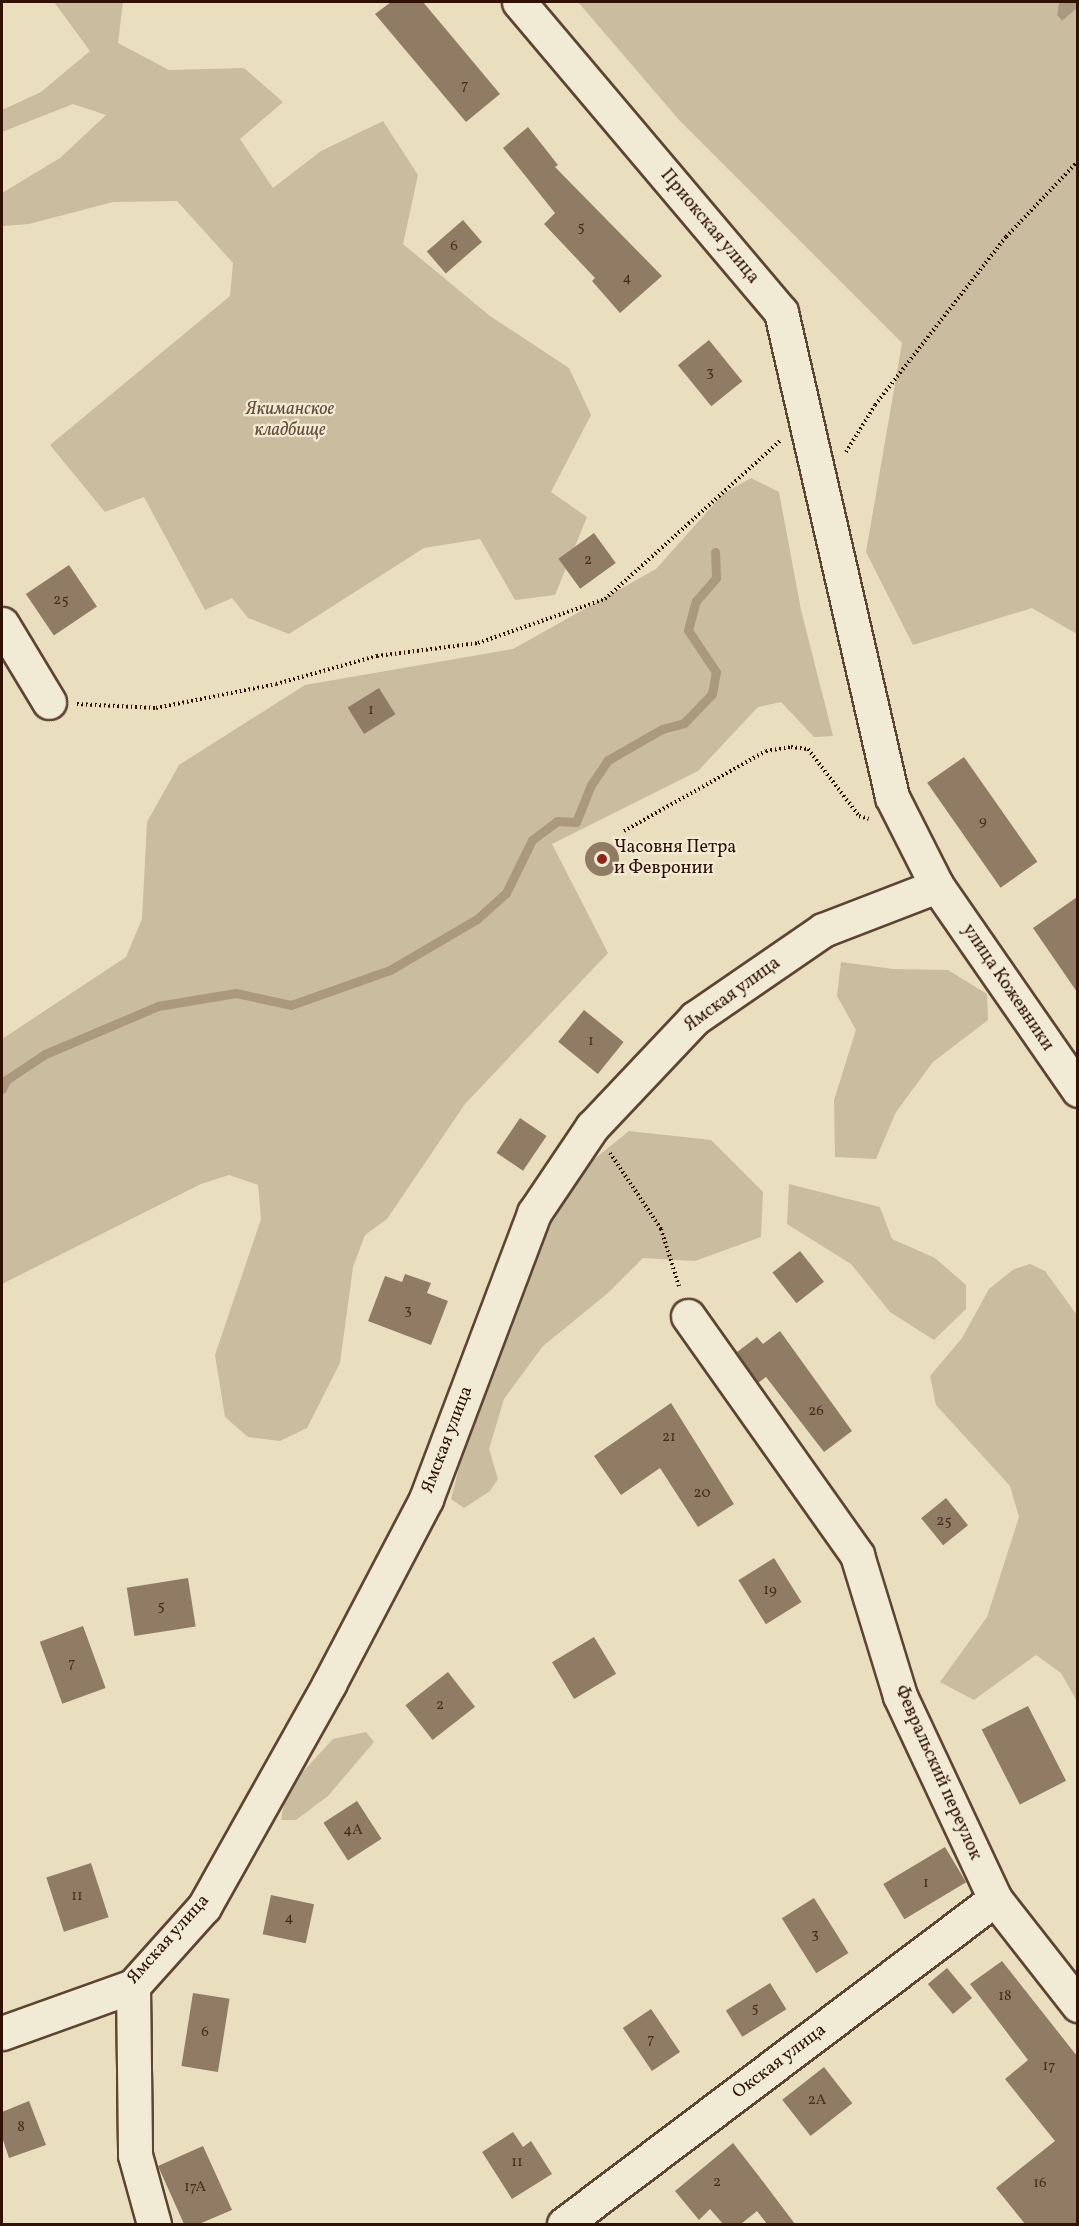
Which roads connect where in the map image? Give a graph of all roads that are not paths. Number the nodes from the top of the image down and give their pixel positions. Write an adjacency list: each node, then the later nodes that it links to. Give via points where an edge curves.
1 (519, 2): 4 (street, Приокская улица, via 781,312 892,797)
2 (2, 624): 3 (street)
3 (49, 702)
4 (908, 828): 5 (street, улица Кожевники)
5 (938, 886): 6 (street, улица Кожевники); 9 (street, Ямская улица, via 823,930 694,1018 592,1127 534,1213 426,1499 329,1684 204,1907)
6 (1077, 1090)
7 (688, 1316): 8 (street, Февральский переулок, via 857,1555 900,1696)
8 (995, 1899): 10 (street, Февральский переулок); 13 (street, Окская улица)
9 (134, 1986): 11 (street, Ямская улица); 12 (street, via 135,2155)
10 (1077, 2005)
11 (2, 2033)
12 (154, 2224)
13 (564, 2224)

